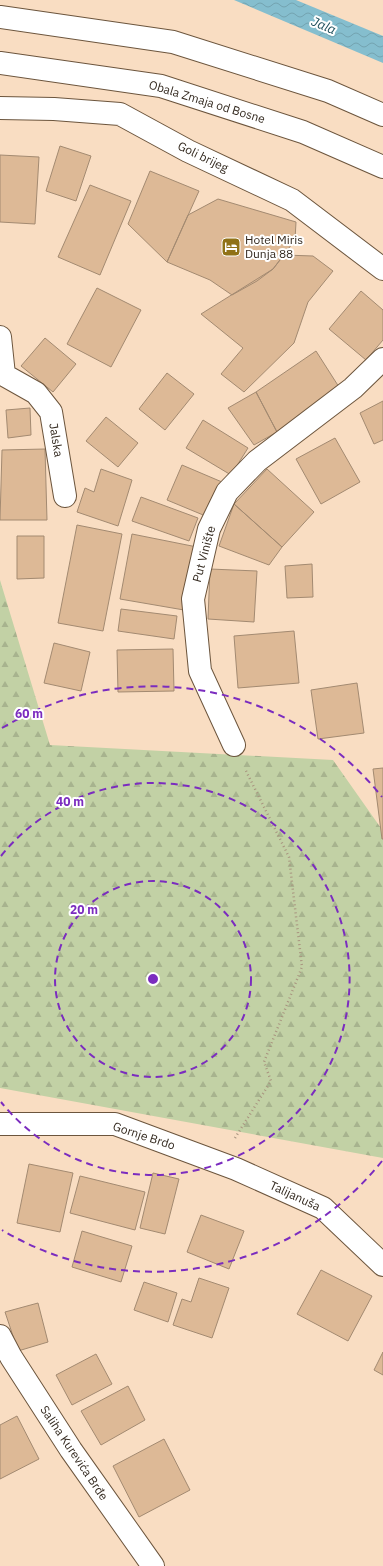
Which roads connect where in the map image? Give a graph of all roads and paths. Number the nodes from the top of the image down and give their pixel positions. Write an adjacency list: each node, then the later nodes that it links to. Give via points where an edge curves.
1 (0, 17): 4 (street, via 173,42 328,91)
2 (0, 63): 5 (street, Obala Zmaja od Bosne, via 161,86 303,132)
3 (0, 108): 6 (street, Goli brijeg, via 120,114 188,151 292,200)
4 (383, 115)
5 (383, 167)
6 (383, 269)
7 (0, 337): 9 (street, Jalska, via 4,375 36,393 51,412)
8 (383, 359): 10 (street, Put Vinište, via 353,388 258,460 228,492 209,529 193,599 200,671)
9 (65, 496)
10 (234, 745): 12 (path, via 289,857 302,967 264,1062 271,1081)
11 (0, 1124): 13 (street, Gornje Brdo, via 115,1124)
12 (234, 1141)
13 (236, 1169): 14 (street, Talijanuša, via 323,1208)
14 (383, 1266)
15 (0, 1336): 16 (street, Saliha Kurevića Brđe, via 71,1450)
16 (153, 1566)

